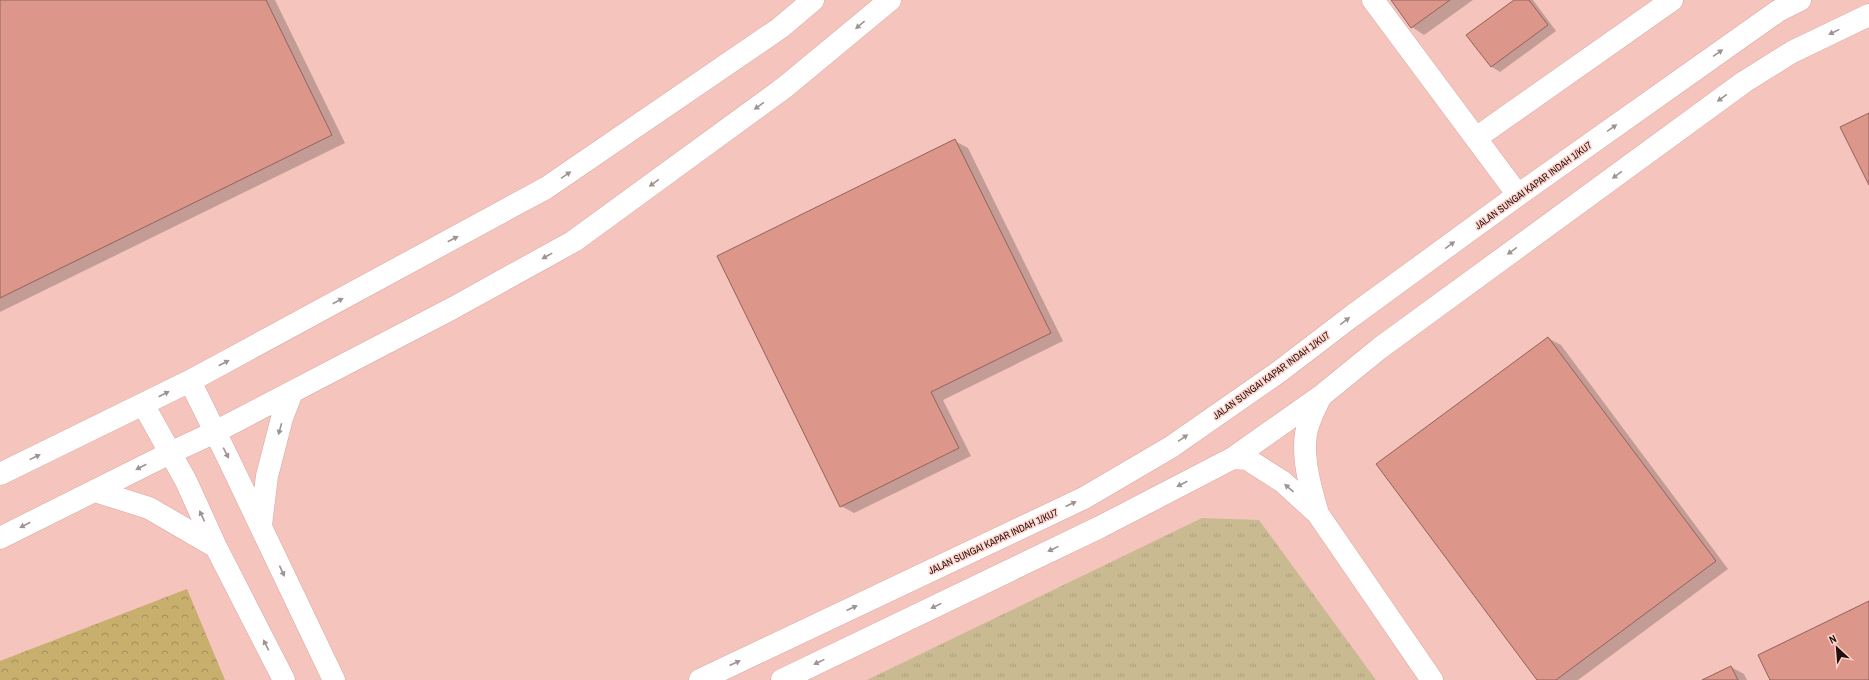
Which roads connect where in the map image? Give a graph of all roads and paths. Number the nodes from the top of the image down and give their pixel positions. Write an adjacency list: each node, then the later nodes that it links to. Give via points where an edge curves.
1 (813, 0): 9 (street, one-way to 1, via 546,188 780,28)
2 (890, 0): 10 (street, one-way to 10, via 785,87 574,241)
3 (1373, 0): 7 (street)
4 (1672, 0): 7 (street)
5 (1800, 0): 8 (street, JALAN SUNGAI KAPAR INDAH 1/KU7, one-way to 5, via 1778,10)
6 (1869, 15): 12 (street, one-way to 12, via 1792,52 1744,82 1380,348 1321,396)
7 (1476, 138): 8 (street)
8 (1518, 196): 24 (street, JALAN SUNGAI KAPAR INDAH 1/KU7, one-way to 8, via 1084,498 1171,447 1280,371)
9 (190, 381): 11 (street, one-way to 9); 13 (street)
10 (292, 392): 13 (street); 19 (street, one-way to 19, via 282,418 267,476)
11 (143, 404): 14 (street); 16 (street, one-way to 11)
12 (1303, 423): 15 (street, via 1274,427); 18 (street, via 1308,481)
13 (214, 432): 14 (street); 19 (street, one-way to 19)
14 (170, 453): 17 (street, one-way to 17); 21 (street, one-way to 14, via 186,481)
15 (1233, 458): 18 (street, one-way to 15, via 1283,482 1247,459); 25 (street, one-way to 25, via 1100,527)
16 (0, 474)
17 (95, 491): 20 (street, one-way to 20); 21 (street, via 149,508)
18 (1318, 514): 26 (street)
19 (261, 525): 23 (street, one-way to 23)
20 (0, 538)
21 (216, 547): 22 (street, one-way to 21)
22 (284, 680)
23 (334, 680)
24 (700, 680)
25 (782, 680)
26 (1432, 680)

